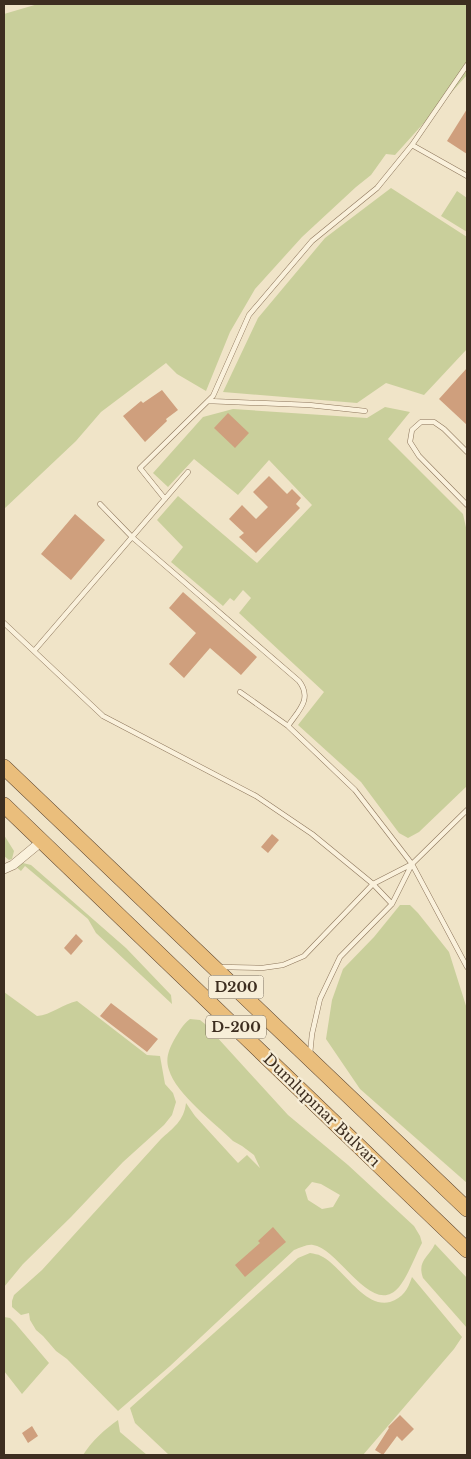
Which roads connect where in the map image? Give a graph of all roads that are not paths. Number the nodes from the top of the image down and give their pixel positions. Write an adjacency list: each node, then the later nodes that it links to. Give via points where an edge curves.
1 (467, 65): 2 (lane)
2 (412, 145): 3 (lane); 4 (lane, via 377,188 312,241 248,316)
3 (467, 176)
4 (208, 401): 5 (lane, via 309,405); 8 (lane, via 140,468)
5 (365, 412)
6 (467, 452): 10 (lane, via 434,422 422,422 412,430 410,442 419,456)
7 (188, 472): 8 (lane)
8 (165, 499): 11 (lane)
9 (100, 504): 11 (lane)
10 (467, 505)
11 (132, 537): 13 (lane); 15 (lane, via 300,681 305,688 305,702)
12 (4, 623): 13 (lane)
13 (34, 651): 22 (lane, via 103,716 256,796 312,834)
14 (240, 692): 15 (lane)
15 (288, 726): 20 (lane, via 354,790)
16 (4, 766): 24 (highway, Dumlupınar Bulvarı / D200)
17 (4, 805): 19 (highway, Dumlupınar Bulvarı / D-200)
18 (467, 810): 20 (lane)
19 (42, 841): 21 (street); 28 (highway, Dumlupınar Bulvarı / D-200)
20 (412, 864): 22 (lane); 23 (lane); 25 (lane)
21 (4, 869)
22 (372, 884): 23 (lane); 24 (lane, via 304,956 262,968)
23 (392, 904): 26 (lane, via 340,957 320,1000)
24 (216, 967): 26 (highway, Dumlupınar Bulvarı / D200)
25 (467, 967)
26 (310, 1059): 27 (highway, Dumlupınar Bulvarı / D200)
27 (467, 1209)
28 (467, 1250)

